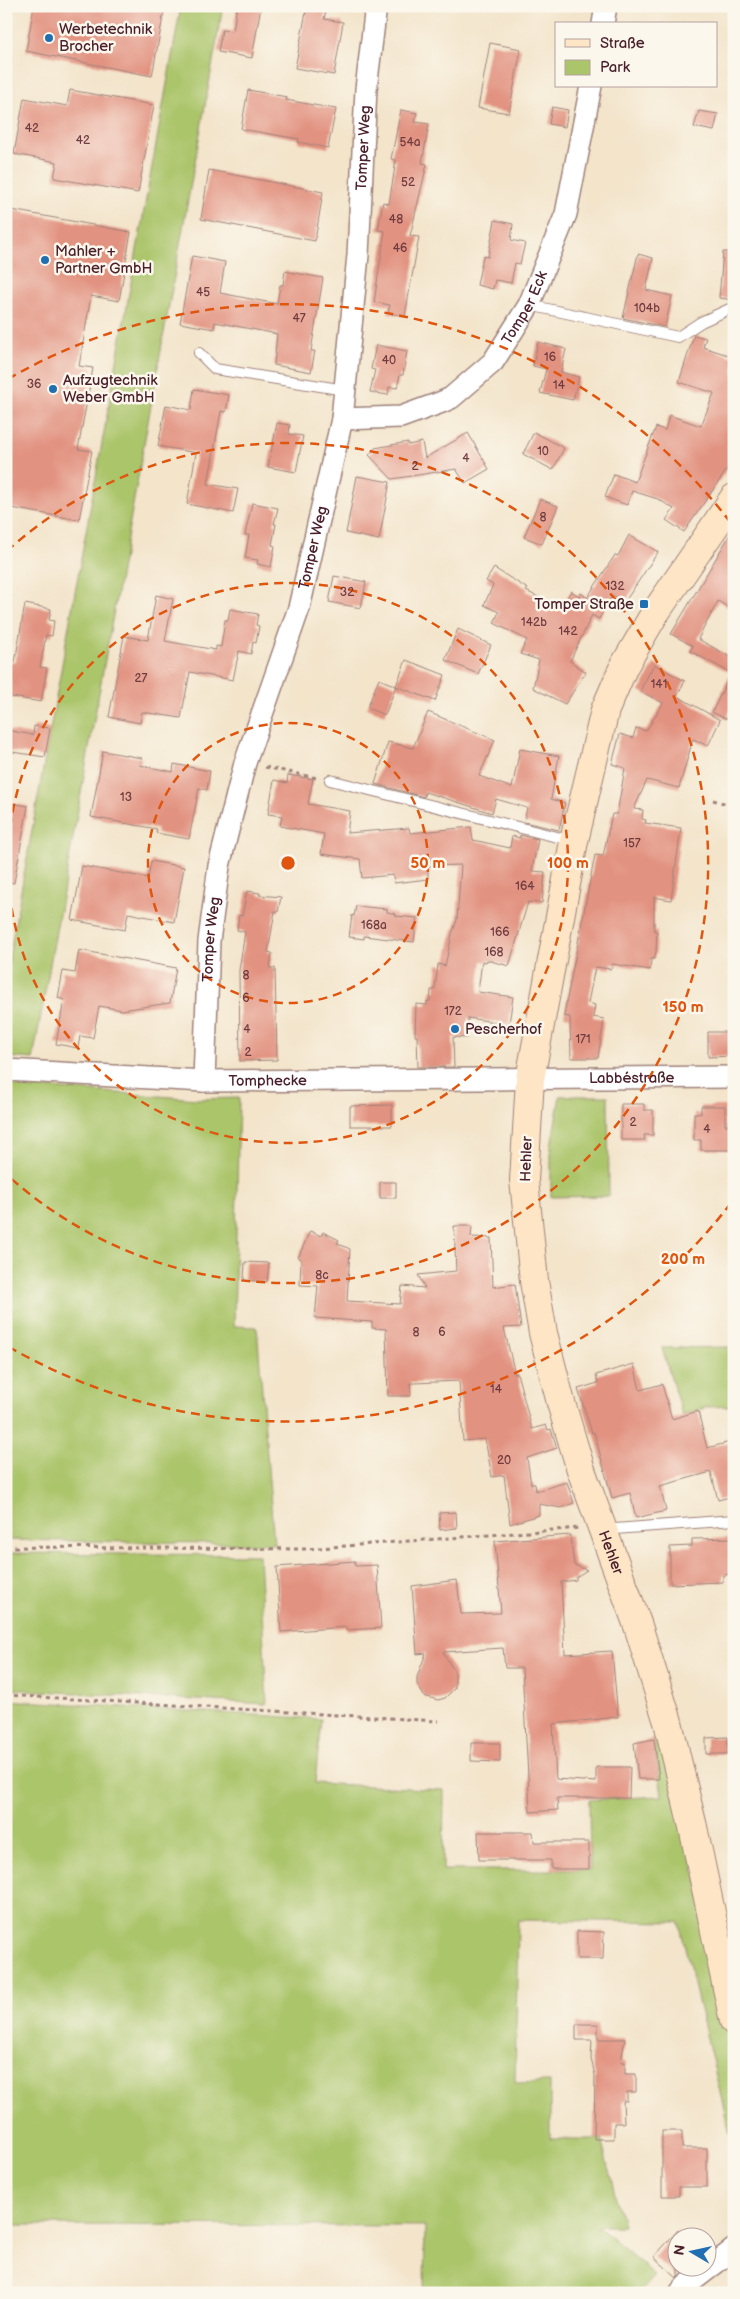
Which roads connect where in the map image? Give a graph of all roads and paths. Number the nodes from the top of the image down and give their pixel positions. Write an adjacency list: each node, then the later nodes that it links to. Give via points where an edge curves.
1 (376, 6): 8 (street, Tomper Weg, via 366,89 358,255)
2 (606, 6): 3 (street)
3 (602, 22)
4 (591, 88): 5 (street, Tomper Eck, via 566,214)
5 (529, 305): 6 (lane, via 678,337); 9 (street, Tomper Eck, via 493,362 451,398 401,416)
6 (734, 307)
7 (199, 353): 8 (lane, via 215,369)
8 (345, 390): 9 (street, Tomper Weg)
9 (342, 419): 11 (street, Tomper Weg, via 299,608)
10 (734, 498): 15 (main road, via 655,614 624,666 605,710)
11 (245, 763): 12 (path); 19 (street, Tomper Weg, via 219,866 209,942)
12 (330, 780): 15 (lane)
13 (713, 800): 14 (path)
14 (734, 806)
15 (574, 841): 18 (main road)
16 (6, 1070): 19 (street, Tomphecke)
17 (734, 1077): 18 (street, Labbéstraße)
18 (530, 1079): 19 (street, Tomphecke); 21 (main road, Hehler, via 524,1180 534,1281 561,1403)
19 (204, 1081)
20 (734, 1520): 21 (lane, via 615,1529)
21 (600, 1524): 22 (path, via 306,1549); 25 (main road, Hehler, via 638,1626 668,1722)
22 (6, 1547)
23 (6, 1695): 24 (path)
24 (439, 1721)
25 (734, 2021)
26 (734, 2249): 27 (street)
27 (680, 2293)

